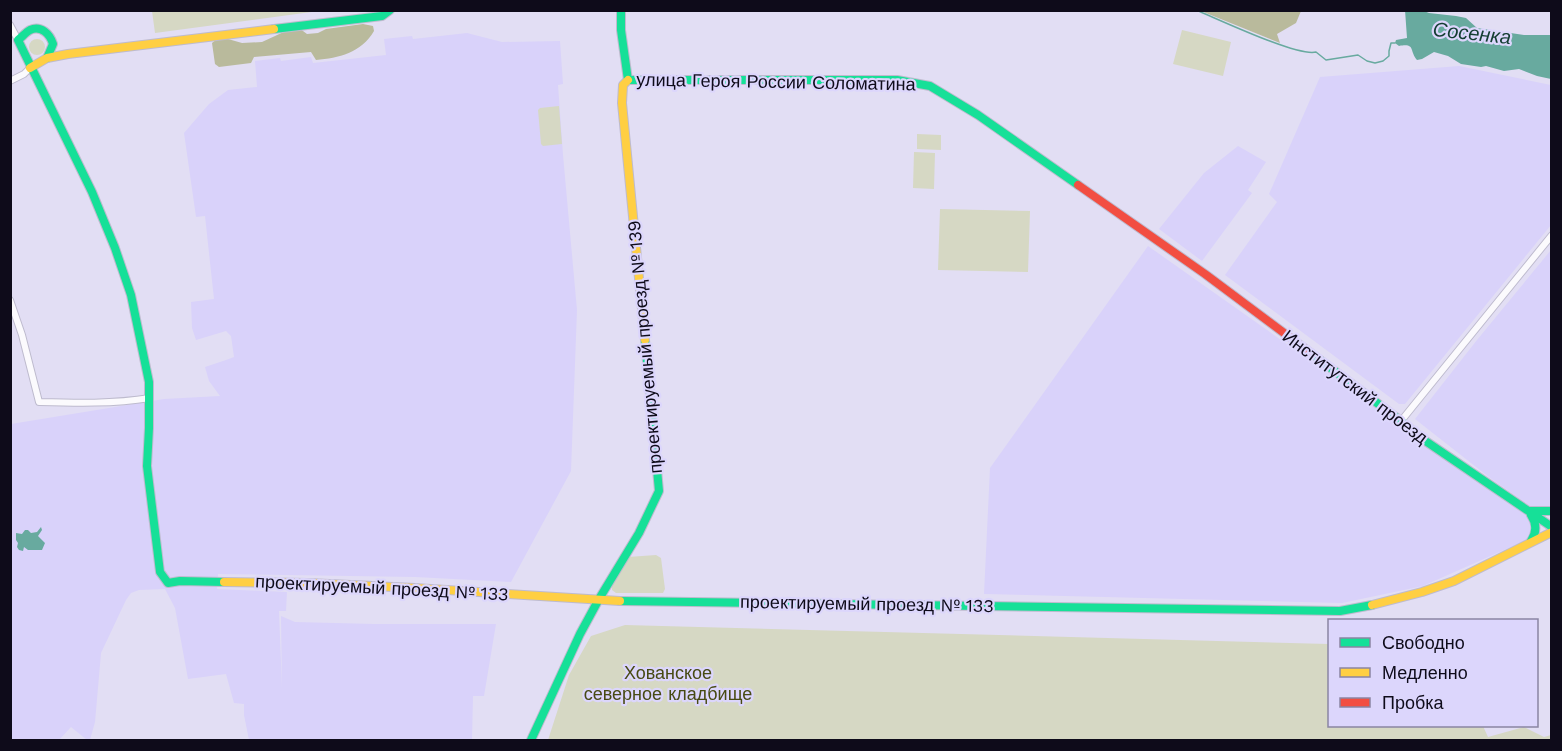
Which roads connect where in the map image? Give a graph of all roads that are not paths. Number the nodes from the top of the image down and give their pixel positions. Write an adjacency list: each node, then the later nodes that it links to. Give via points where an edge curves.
1 (390, 10): 5 (street, via 370,18)
2 (621, 10): 7 (street, улица Героя России Соломатина)
3 (10, 25): 4 (street)
4 (18, 40): 5 (street, via 31,30 46,32 53,44); 6 (street)
5 (47, 58): 6 (street)
6 (30, 68): 8 (street); 12 (street, via 116,248 137,318)
7 (628, 80): 10 (street, улица Героя России Соломатина, via 897,81 930,86 983,118); 18 (street, проектируемый проезд № 139, via 623,85 622,102 659,491 653,508)
8 (10, 81)
9 (1551, 235): 13 (street)
10 (1160, 242): 13 (street, Институтский проезд)
11 (10, 300): 12 (street, via 39,402)
12 (150, 398): 18 (street, проектируемый проезд № 133, via 147,466 160,572 168,583 308,583)
13 (1401, 420): 14 (street, Институтский проезд)
14 (1527, 510): 15 (street); 16 (street, Институтский проезд); 17 (street, via 1537,531)
15 (1551, 511)
16 (1551, 530): 17 (street, проектируемый проезд № 133)
17 (1530, 542): 18 (street, проектируемый проезд № 133, via 1468,575 1429,590 1340,611)
18 (598, 600): 19 (street, проектируемый проезд № 139)
19 (531, 741)

